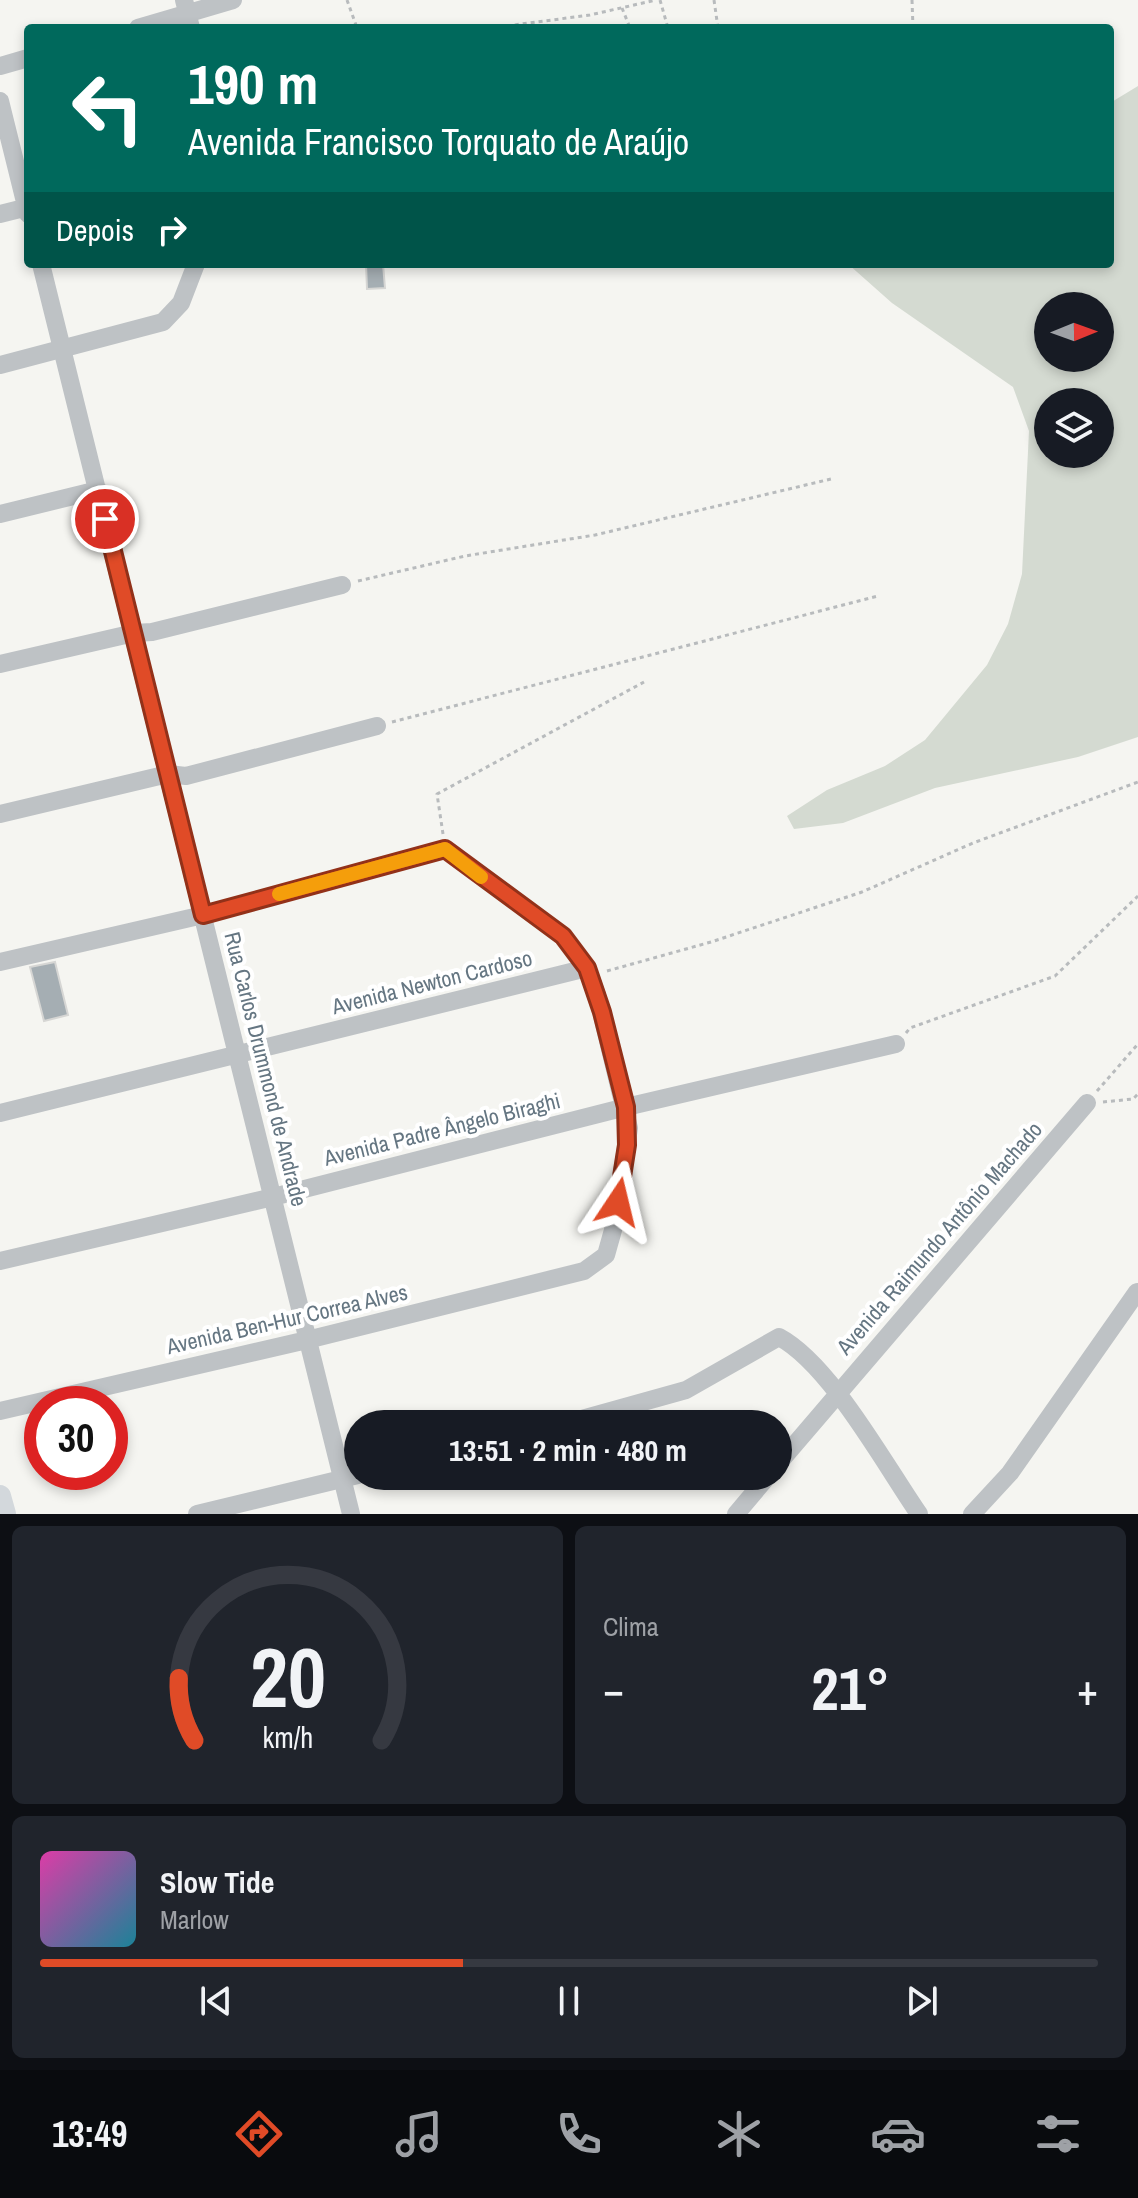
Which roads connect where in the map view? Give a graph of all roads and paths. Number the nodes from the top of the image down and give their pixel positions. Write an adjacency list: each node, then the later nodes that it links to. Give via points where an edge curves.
1 (233, 0): 7 (street)
2 (347, 0): 9 (path)
3 (658, 0): 6 (path); 12 (path)
4 (714, 0): 13 (path)
5 (912, 0): 14 (path)
6 (622, 8): 10 (path); 11 (path)
7 (188, 14): 8 (street)
8 (152, 24)
9 (356, 24)
10 (521, 24)
11 (628, 24)
12 (667, 24)
13 (717, 24)
14 (913, 24)
15 (24, 59): 16 (street)
16 (0, 66)
17 (0, 101): 18 (street)
18 (24, 197)
19 (24, 210): 20 (street)
20 (0, 214)
21 (42, 268): 23 (street, Rua Carlos Drummond de Andrade)
22 (194, 268): 23 (street, via 174,314 153,326)
23 (62, 349): 24 (street); 26 (street, Rua Carlos Drummond de Andrade)
24 (0, 365)
25 (831, 479): 28 (path, via 595,535 465,556)
26 (98, 490): 27 (street); 30 (street, Rua Carlos Drummond de Andrade)
27 (0, 514)
28 (342, 585): 30 (street)
29 (878, 596): 33 (path)
30 (134, 633): 31 (street); 34 (street, Rua Carlos Drummond de Andrade)
31 (0, 664)
32 (644, 682): 37 (path, via 437,794)
33 (377, 726): 34 (street, via 186,776)
34 (168, 774): 36 (street); 39 (street, Rua Carlos Drummond de Andrade)
35 (1138, 782): 41 (path, via 862,892 605,972)
36 (0, 814)
37 (445, 849): 39 (street); 41 (street, via 563,936)
38 (1138, 896): 42 (path, via 1055,976 910,1028)
39 (203, 915): 40 (street); 44 (street, Rua Carlos Drummond de Andrade)
40 (0, 962)
41 (587, 968): 44 (street, Avenida Newton Cardoso); 47 (street)
42 (896, 1044): 47 (street, Avenida Padre Ângelo Biraghi)
43 (1138, 1044): 46 (path)
44 (236, 1055): 48 (street, Avenida Newton Cardoso); 49 (street, Rua Carlos Drummond de Andrade)
45 (1138, 1094): 46 (path, via 1133,1099)
46 (1087, 1103): 53 (street, Avenida Raimundo Antônio Machado)
47 (626, 1107): 49 (street, Avenida Padre Ângelo Biraghi); 52 (street, Avenida Ben-Hur Correa Alves, via 627,1145 606,1255 584,1271)
48 (0, 1113)
49 (273, 1197): 50 (street, Avenida Padre Ângelo Biraghi); 52 (street, Rua Carlos Drummond de Andrade)
50 (0, 1261)
51 (1137, 1292): 67 (street, via 1010,1473)
52 (307, 1340): 55 (street, Avenida Ben-Hur Correa Alves); 57 (street, Rua Carlos Drummond de Andrade)
53 (837, 1394): 54 (street, via 809,1361 777,1337 686,1390); 56 (street, Avenida Raimundo Antônio Machado); 66 (street)
54 (614, 1410)
55 (0, 1411)
56 (792, 1447)
57 (344, 1458)
58 (344, 1478): 63 (street)
59 (350, 1490): 64 (street, Rua Carlos Drummond de Andrade)
60 (756, 1490): 65 (street)
61 (0, 1496): 62 (main road)
62 (5, 1514)
63 (197, 1514)
64 (351, 1514)
65 (736, 1514)
66 (919, 1514)
67 (972, 1514)

